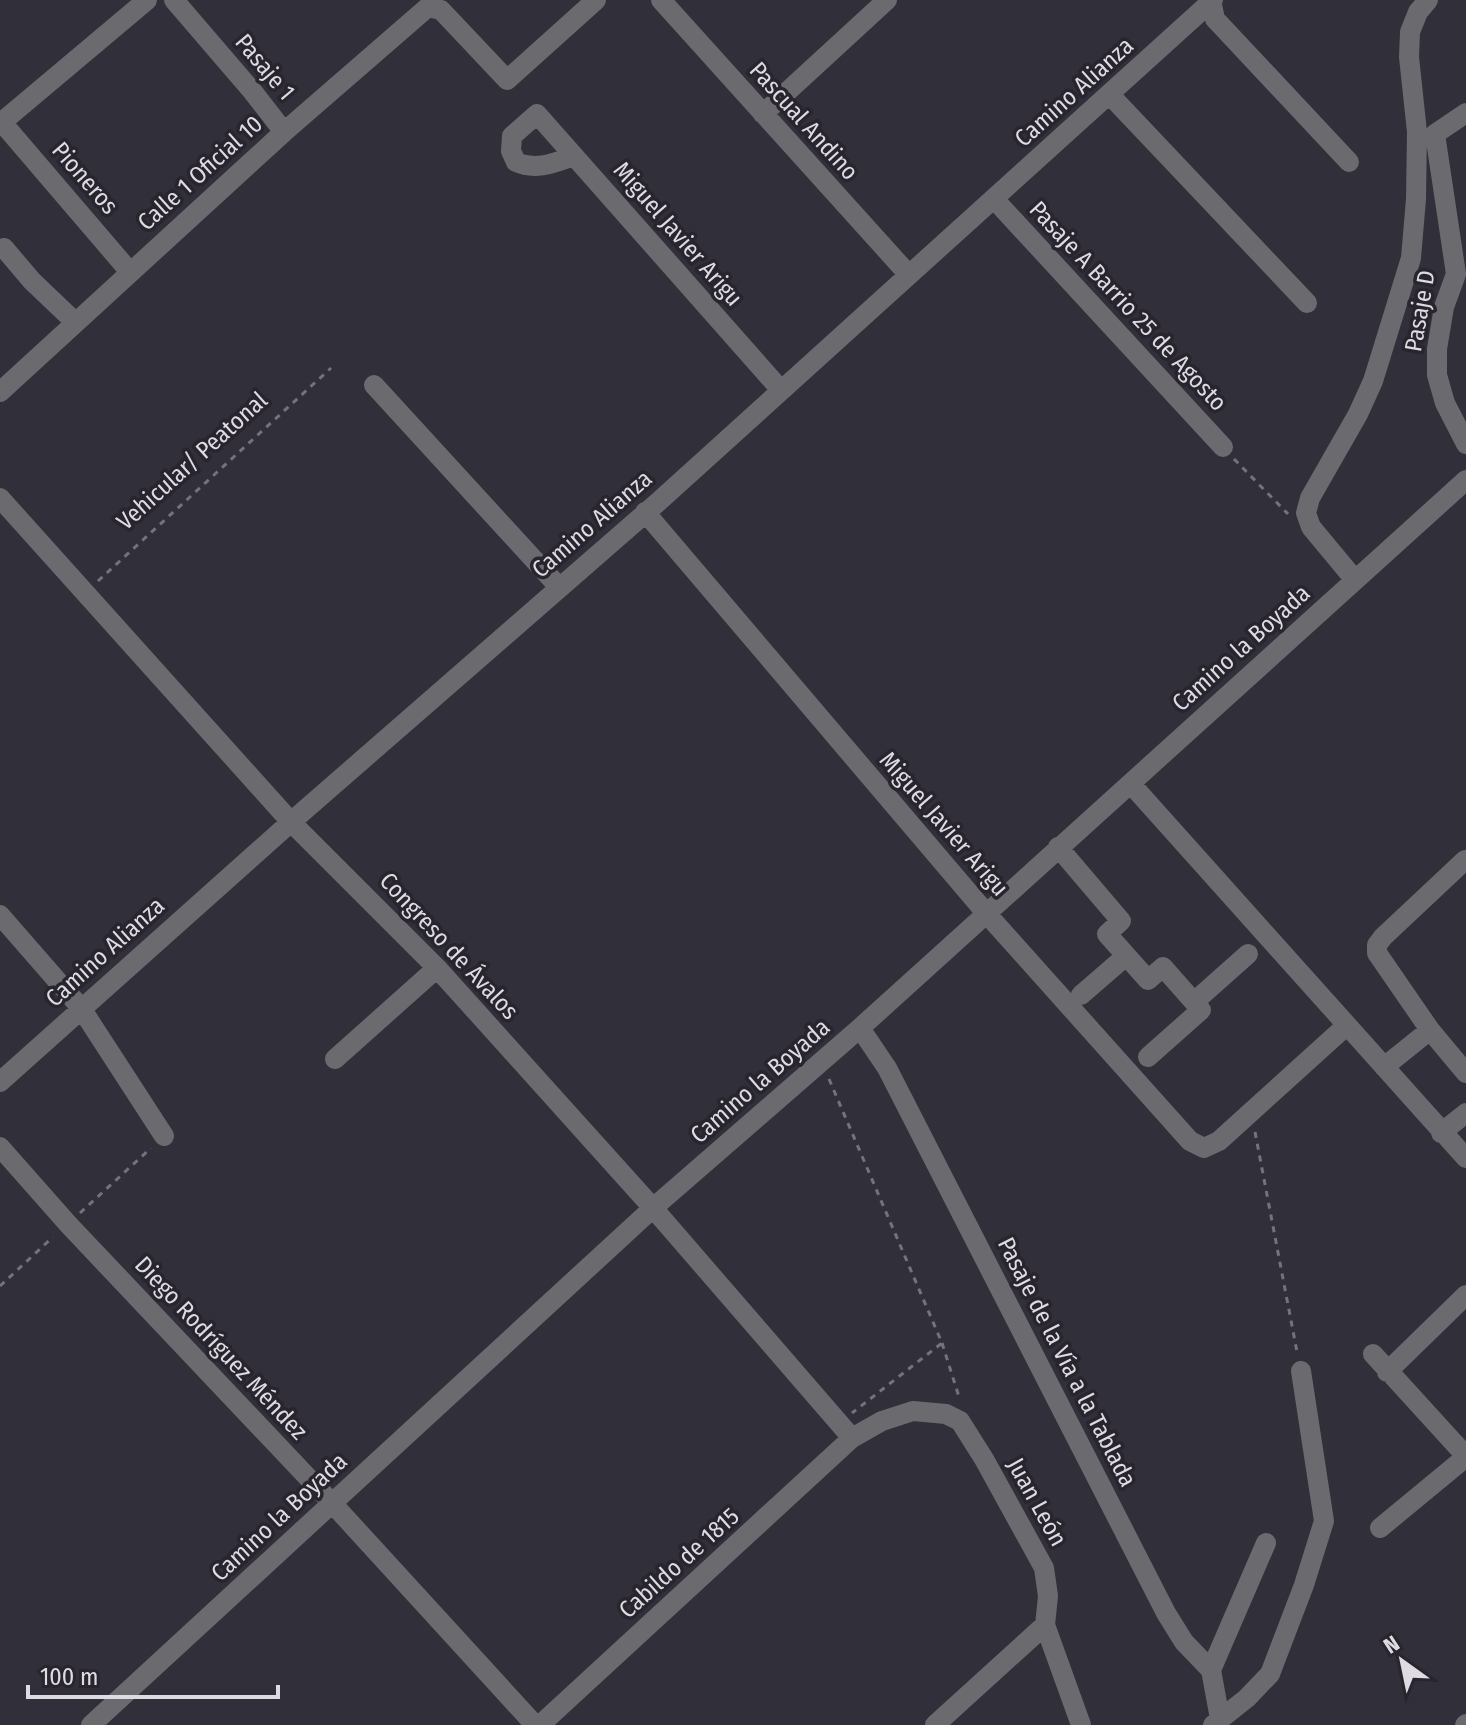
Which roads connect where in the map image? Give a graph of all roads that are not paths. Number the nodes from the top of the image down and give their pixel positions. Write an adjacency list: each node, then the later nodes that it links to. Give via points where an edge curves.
1 (147, 0): 11 (street)
2 (174, 0): 12 (street, Pasaje 1)
3 (596, 0): 12 (street, Calle 1 Oficial 10, via 507,80 441,10 428,7)
4 (661, 0): 10 (street, Pascual Andino)
5 (887, 0): 10 (street)
6 (1428, 0): 13 (street, via 1410,32 1409,57)
7 (1212, 1): 8 (street, Camino Alianza); 15 (street, via 1215,19)
8 (1110, 95): 16 (street, Camino Alianza); 21 (street)
9 (1466, 113): 13 (street)
10 (763, 114): 20 (street, Pascual Andino)
11 (1, 121): 19 (street, Pioneros)
12 (284, 132): 19 (street, Calle 1 Oficial 10)
13 (1426, 133): 18 (street, Pasaje D); 31 (street, via 1411,258 1373,381 1306,513 1311,527)
14 (574, 156): 14 (street, Miguel Javier Arigu, via 528,167 516,162 512,136 537,114); 24 (street, Miguel Javier Arigu)
15 (1349, 162)
16 (995, 200): 20 (street, Camino Alianza); 27 (street, Pasaje A Barrio 25 de Agosto)
17 (4, 248): 22 (street)
18 (1461, 270): 26 (street, Pasaje D, via 1444,307 1437,375)
19 (130, 272): 22 (street, Calle 1 Oficial 10)
20 (909, 275): 24 (street, Camino Alianza)
21 (1307, 303)
22 (75, 322): 25 (street, Calle 1 Oficial 10)
23 (374, 385): 32 (street)
24 (780, 389): 30 (street, Camino Alianza)
25 (0, 392)
26 (1466, 444)
27 (1223, 447)
28 (1466, 480): 31 (street, Camino la Boyada)
29 (0, 498): 34 (street, Congreso de Ávalos)
30 (645, 512): 32 (street, Camino Alianza); 37 (street, Miguel Javier Arigu)
31 (1355, 580): 33 (street, Camino la Boyada)
32 (559, 587): 34 (street, Camino Alianza)
33 (1131, 784): 35 (street, Camino la Boyada); 45 (street)
34 (291, 822): 41 (street, Congreso de Ávalos); 44 (street, Camino Alianza)
35 (1058, 847): 37 (street, Camino la Boyada); 40 (street, via 1121,921 1107,934)
36 (1465, 860): 47 (street, via 1377,945 1377,953)
37 (986, 913): 45 (street, Miguel Javier Arigu, via 1190,1141 1204,1148 1219,1141); 46 (street, Camino la Boyada)
38 (0, 915): 44 (street)
39 (1248, 954): 43 (street)
40 (1126, 956): 42 (street); 43 (street, via 1148,980 1163,967)
41 (437, 968): 49 (street); 58 (street, Congreso de Ávalos)
42 (1081, 995)
43 (1194, 1002): 48 (street, via 1201,1010)
44 (81, 1008): 52 (street, Camino Alianza); 55 (street)
45 (1346, 1026): 50 (street)
46 (860, 1028): 58 (street, Camino la Boyada); 69 (street, Pasaje de la Vía a la Tablada, via 887,1068 1166,1613)
47 (1430, 1030): 50 (street); 51 (street)
48 (1148, 1057)
49 (335, 1059)
50 (1384, 1067): 54 (street)
51 (1466, 1073)
52 (0, 1082)
53 (1466, 1113): 54 (street)
54 (1441, 1133): 57 (street)
55 (164, 1136)
56 (0, 1147): 65 (street, Diego Rodríguez Méndez)
57 (1466, 1158)
58 (653, 1208): 63 (street, Congreso de Ávalos); 65 (street, Camino la Boyada)
59 (1466, 1295): 62 (street)
60 (1373, 1354): 62 (street)
61 (1301, 1371): 70 (street, via 1324,1521 1270,1674)
62 (1387, 1372): 64 (street)
63 (846, 1430): 68 (street, Juan León, via 913,1411 960,1421 1044,1568); 72 (street, Cabildo de 1815)
64 (1466, 1456): 66 (street)
65 (332, 1503): 71 (street, Camino la Boyada); 72 (street, Diego Rodríguez Méndez)
66 (1380, 1528)
67 (1266, 1543): 69 (street)
68 (1045, 1625): 73 (street); 74 (street, Juan León)
69 (1211, 1670): 70 (street)
70 (1217, 1722)
71 (91, 1725)
72 (537, 1725)
73 (935, 1725)
74 (1081, 1725)

